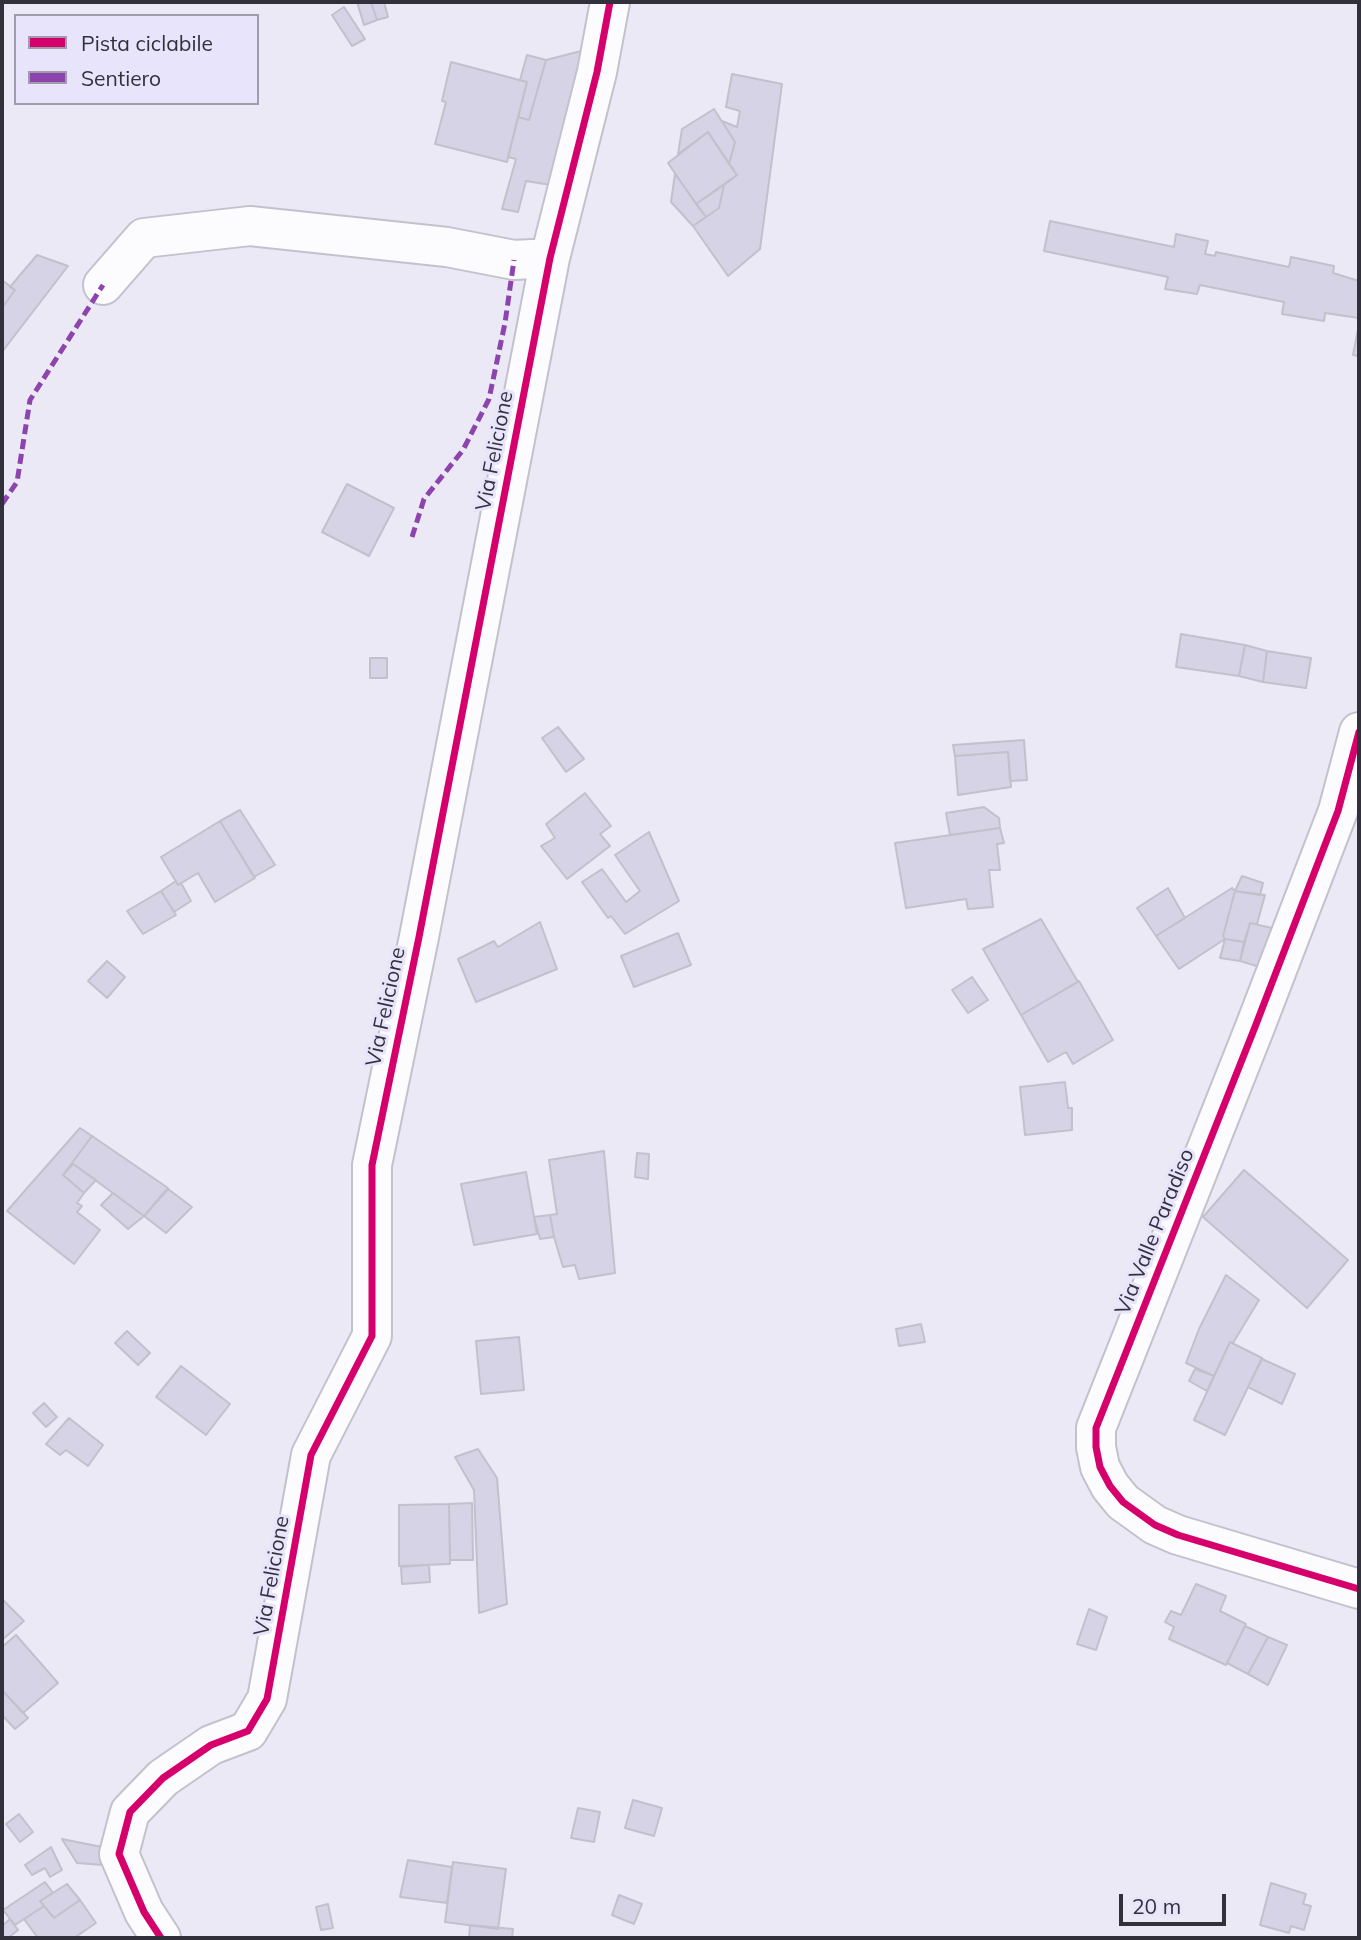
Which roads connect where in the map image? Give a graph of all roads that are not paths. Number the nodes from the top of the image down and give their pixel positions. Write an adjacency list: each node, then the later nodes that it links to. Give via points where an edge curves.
1 (610, 2): 2 (street, Via Felicione)
2 (550, 258): 3 (street, via 514,260 447,247 250,226 144,238); 6 (street, Via Felicione, via 372,1165 372,1336 311,1455 267,1699 248,1731 211,1745 163,1778 130,1812 120,1854 144,1912)
3 (103, 285)
4 (1359, 733): 5 (street, Via Valle Paradiso, via 1338,811 1096,1428 1100,1467 1111,1486 1123,1502 1155,1525)
5 (1359, 1589)
6 (161, 1938)

